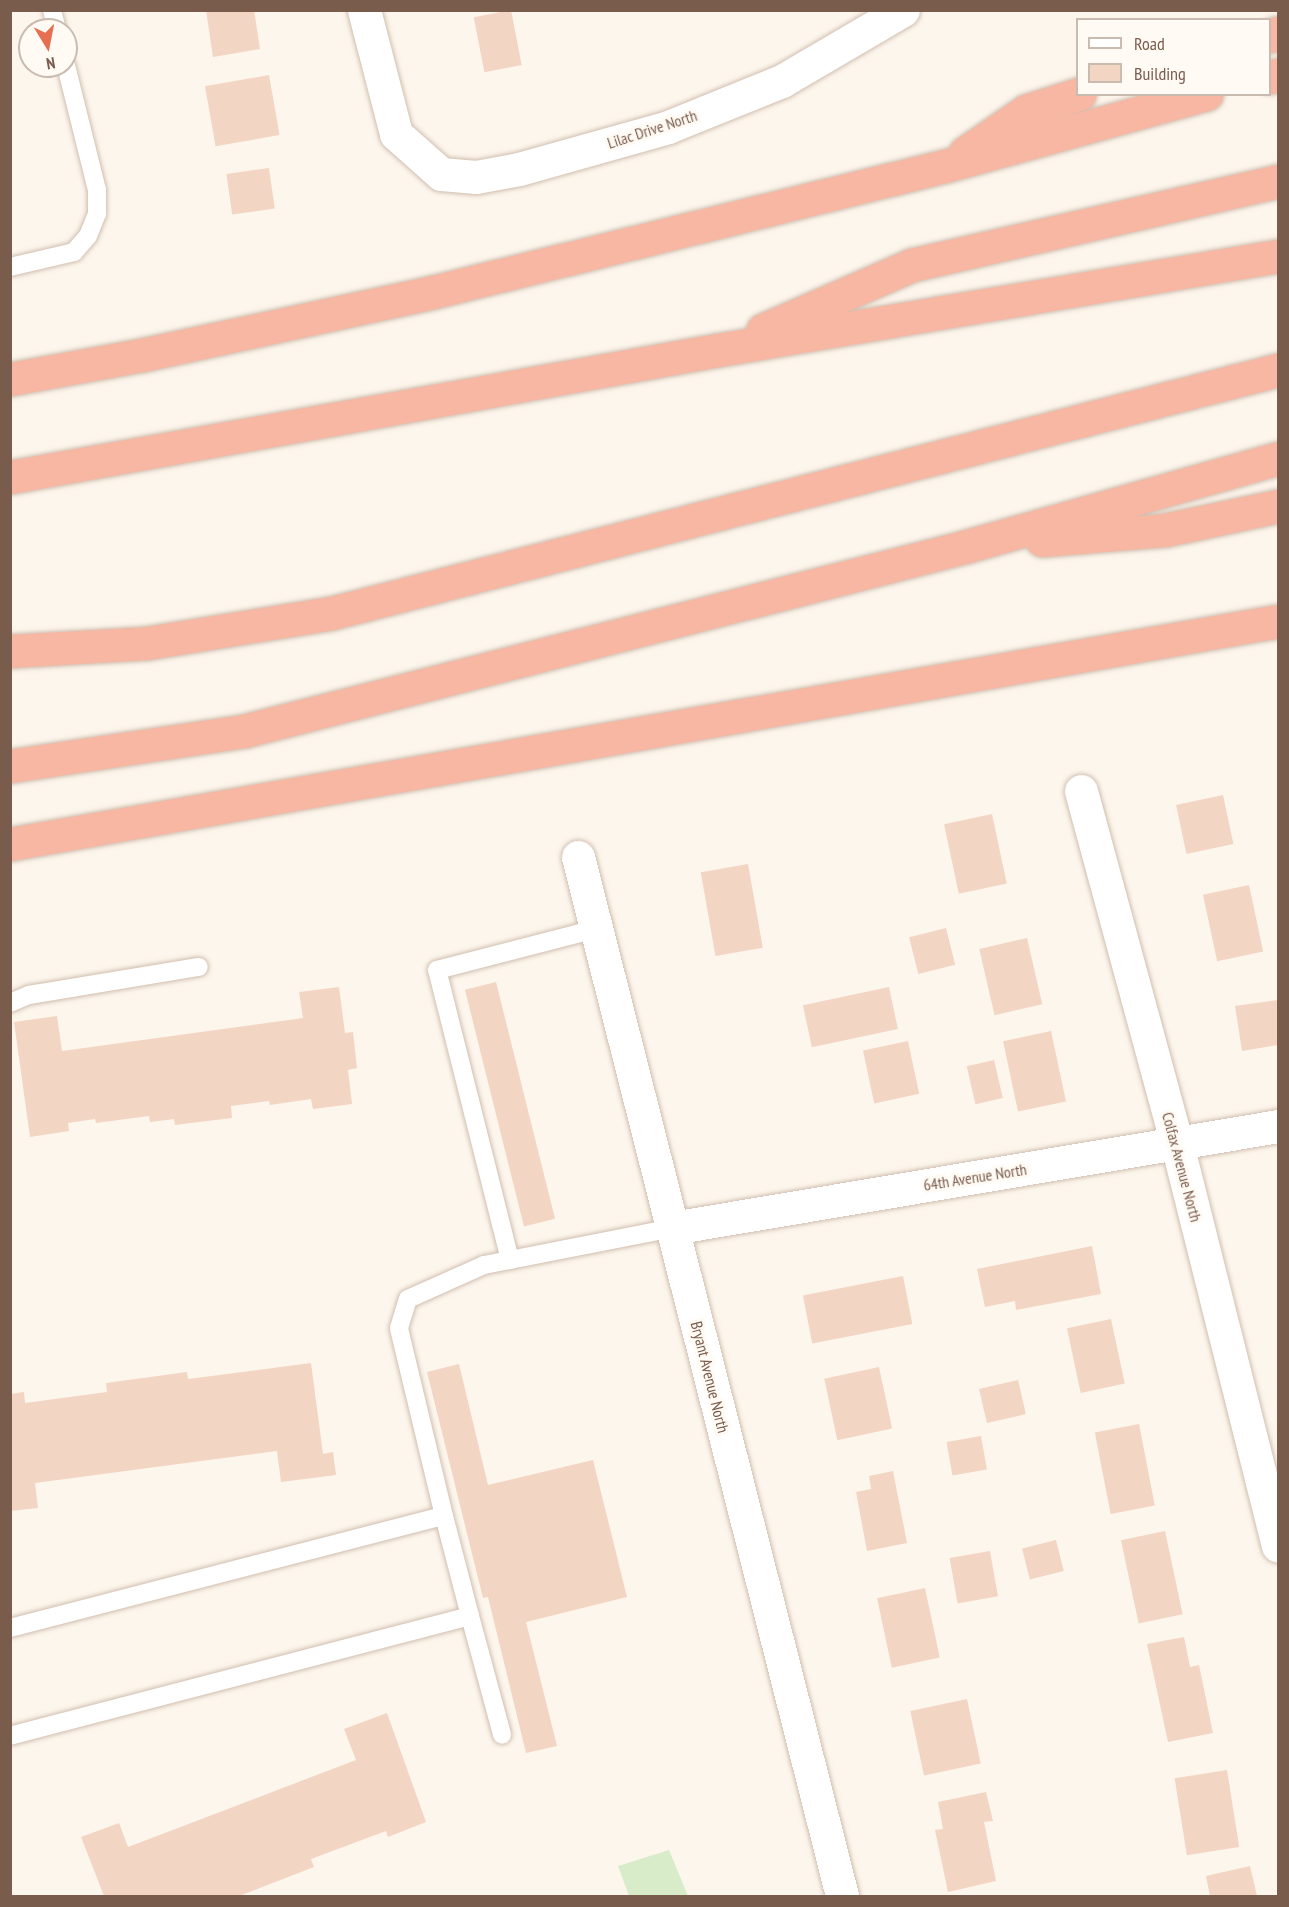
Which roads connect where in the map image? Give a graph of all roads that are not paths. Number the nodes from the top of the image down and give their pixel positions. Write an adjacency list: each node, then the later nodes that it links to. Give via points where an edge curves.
1 (364, 10): 2 (street, Lilac Drive North, via 396,134 441,174 476,177 519,169 668,127 782,81)
2 (894, 13)
3 (69, 78): 10 (lane, via 97,190 97,214 88,236 74,252)
4 (1076, 95): 6 (highway, via 1026,111)
5 (1199, 96): 6 (highway)
6 (945, 166): 14 (highway, via 341,313)
7 (1278, 181): 12 (highway, via 912,265)
8 (1278, 247): 11 (highway)
9 (1278, 256): 11 (highway)
10 (10, 267)
11 (1158, 276): 12 (highway)
12 (718, 350): 16 (highway)
13 (1278, 370): 21 (highway, via 332,613 147,643)
14 (10, 379)
15 (1278, 458): 18 (highway)
16 (10, 477)
17 (1278, 506): 18 (highway, via 1165,530)
18 (968, 546): 23 (highway, via 244,731)
19 (1278, 609): 22 (highway)
20 (1278, 621): 22 (highway)
21 (10, 651)
22 (991, 672): 25 (highway)
23 (10, 766)
24 (1081, 791): 31 (street, Colfax Avenue North)
25 (10, 844)
26 (578, 857): 27 (street, Bryant Avenue North)
27 (596, 929): 32 (street, Bryant Avenue North); 33 (lane, via 437,970)
28 (199, 967): 29 (lane, via 29,995)
29 (10, 1003)
30 (1278, 1126): 31 (street, 64th Avenue North)
31 (1177, 1143): 32 (street, 64th Avenue North); 35 (street, Colfax Avenue North)
32 (672, 1228): 33 (lane); 40 (street, Bryant Avenue North)
33 (510, 1260): 34 (lane, via 484,1265 408,1299 399,1329)
34 (444, 1516): 36 (lane); 37 (lane)
35 (1278, 1545)
36 (470, 1616): 38 (lane); 39 (lane)
37 (10, 1628)
38 (502, 1735)
39 (10, 1736)
40 (842, 1896)

